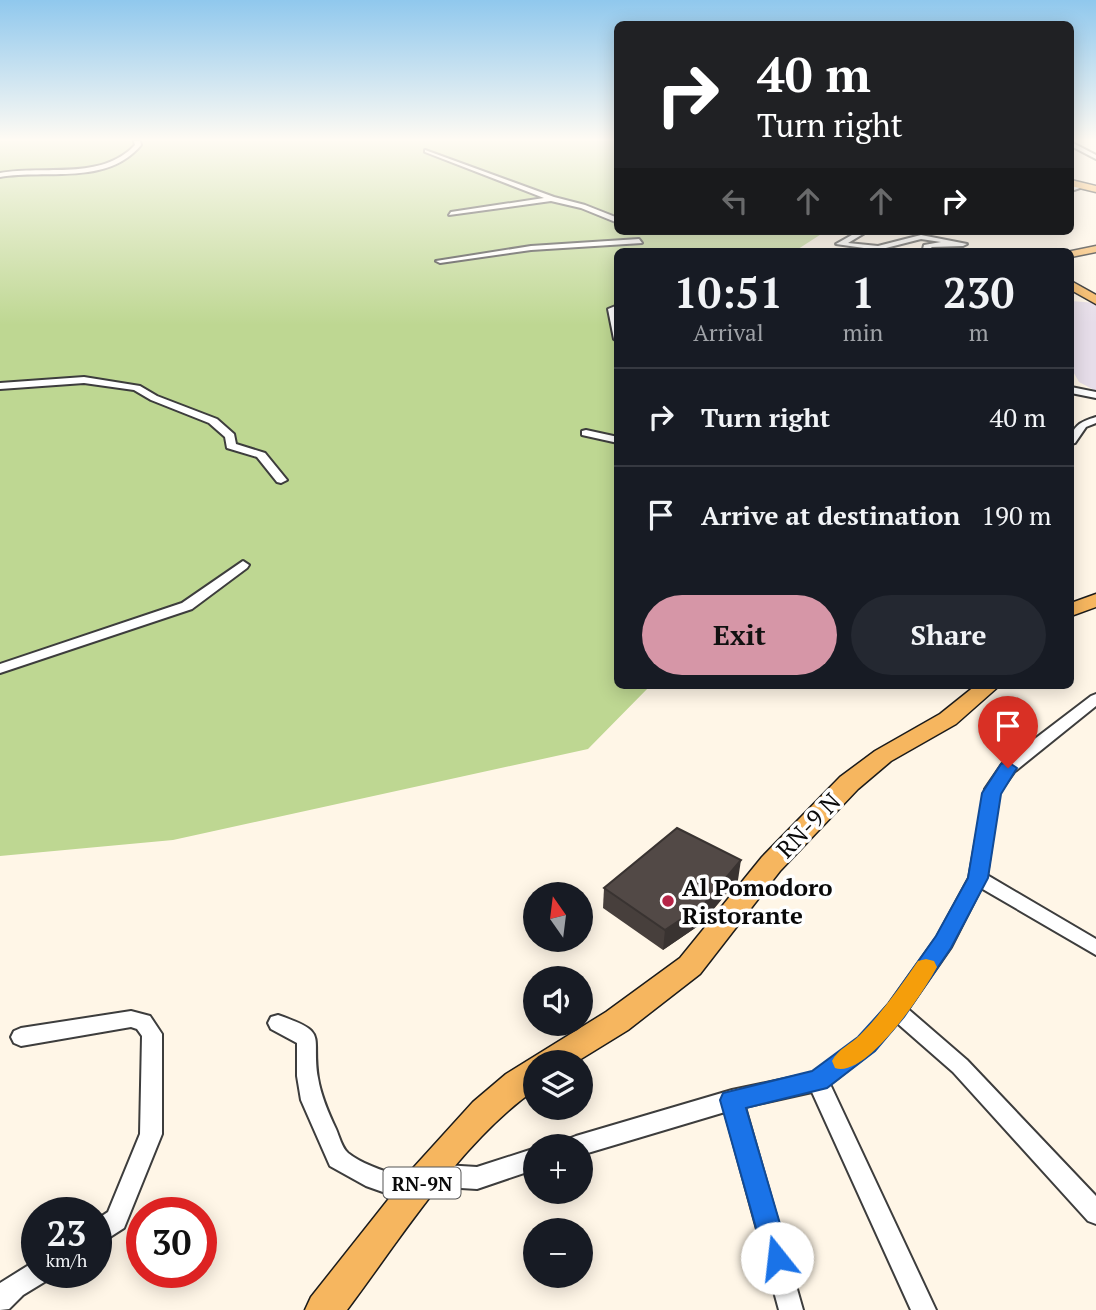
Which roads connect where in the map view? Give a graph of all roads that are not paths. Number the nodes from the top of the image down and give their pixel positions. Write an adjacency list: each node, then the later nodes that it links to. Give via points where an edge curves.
1 (531, 202): 3 (street)
2 (566, 202): 4 (street)
3 (452, 214)
4 (614, 219)
5 (643, 235): 7 (street)
6 (857, 235): 10 (street, via 840,244)
7 (639, 241): 8 (street); 14 (street, via 531,248)
8 (638, 248)
9 (878, 248): 11 (street, via 921,237 963,244)
10 (878, 248)
11 (927, 248)
12 (1096, 249): 13 (main road)
13 (1074, 253)
14 (440, 261)
15 (1074, 287): 16 (main road)
16 (1096, 300)
17 (0, 386): 24 (street, via 84,380 137,388 213,421 230,436 231,446 261,456)
18 (1074, 391): 19 (street)
19 (1096, 395)
20 (1096, 420): 21 (street)
21 (1077, 424)
22 (586, 433): 23 (street)
23 (614, 439)
24 (281, 480)
25 (243, 565): 28 (street, via 187,606)
26 (1096, 600): 27 (main road)
27 (1074, 609)
28 (0, 669)
29 (984, 689): 36 (main road, RN-9 N, via 948,719 883,756 849,783 771,864 690,966)
30 (1096, 699): 31 (street, via 1008,768 991,793)
31 (978, 878): 32 (street); 33 (street, via 944,942)
32 (1096, 948)
33 (896, 1010): 38 (street, via 867,1044); 43 (street, via 960,1066)
34 (278, 1023): 42 (street, via 307,1040 312,1100 338,1159 374,1178)
35 (21, 1037): 44 (street, via 131,1019 142,1021 152,1034 151,1134)
36 (570, 1050)
37 (523, 1079): 42 (main road, RN-9N, via 463,1133)
38 (818, 1080): 39 (street); 49 (street)
39 (732, 1100): 40 (street); 48 (street)
40 (593, 1141)
41 (523, 1162): 42 (street, via 477,1178)
42 (422, 1183): 47 (main road, RN-9N)
43 (1096, 1213)
44 (112, 1223)
45 (21, 1282): 46 (street)
46 (0, 1300)
47 (324, 1310)
48 (792, 1310)
49 (924, 1310)

